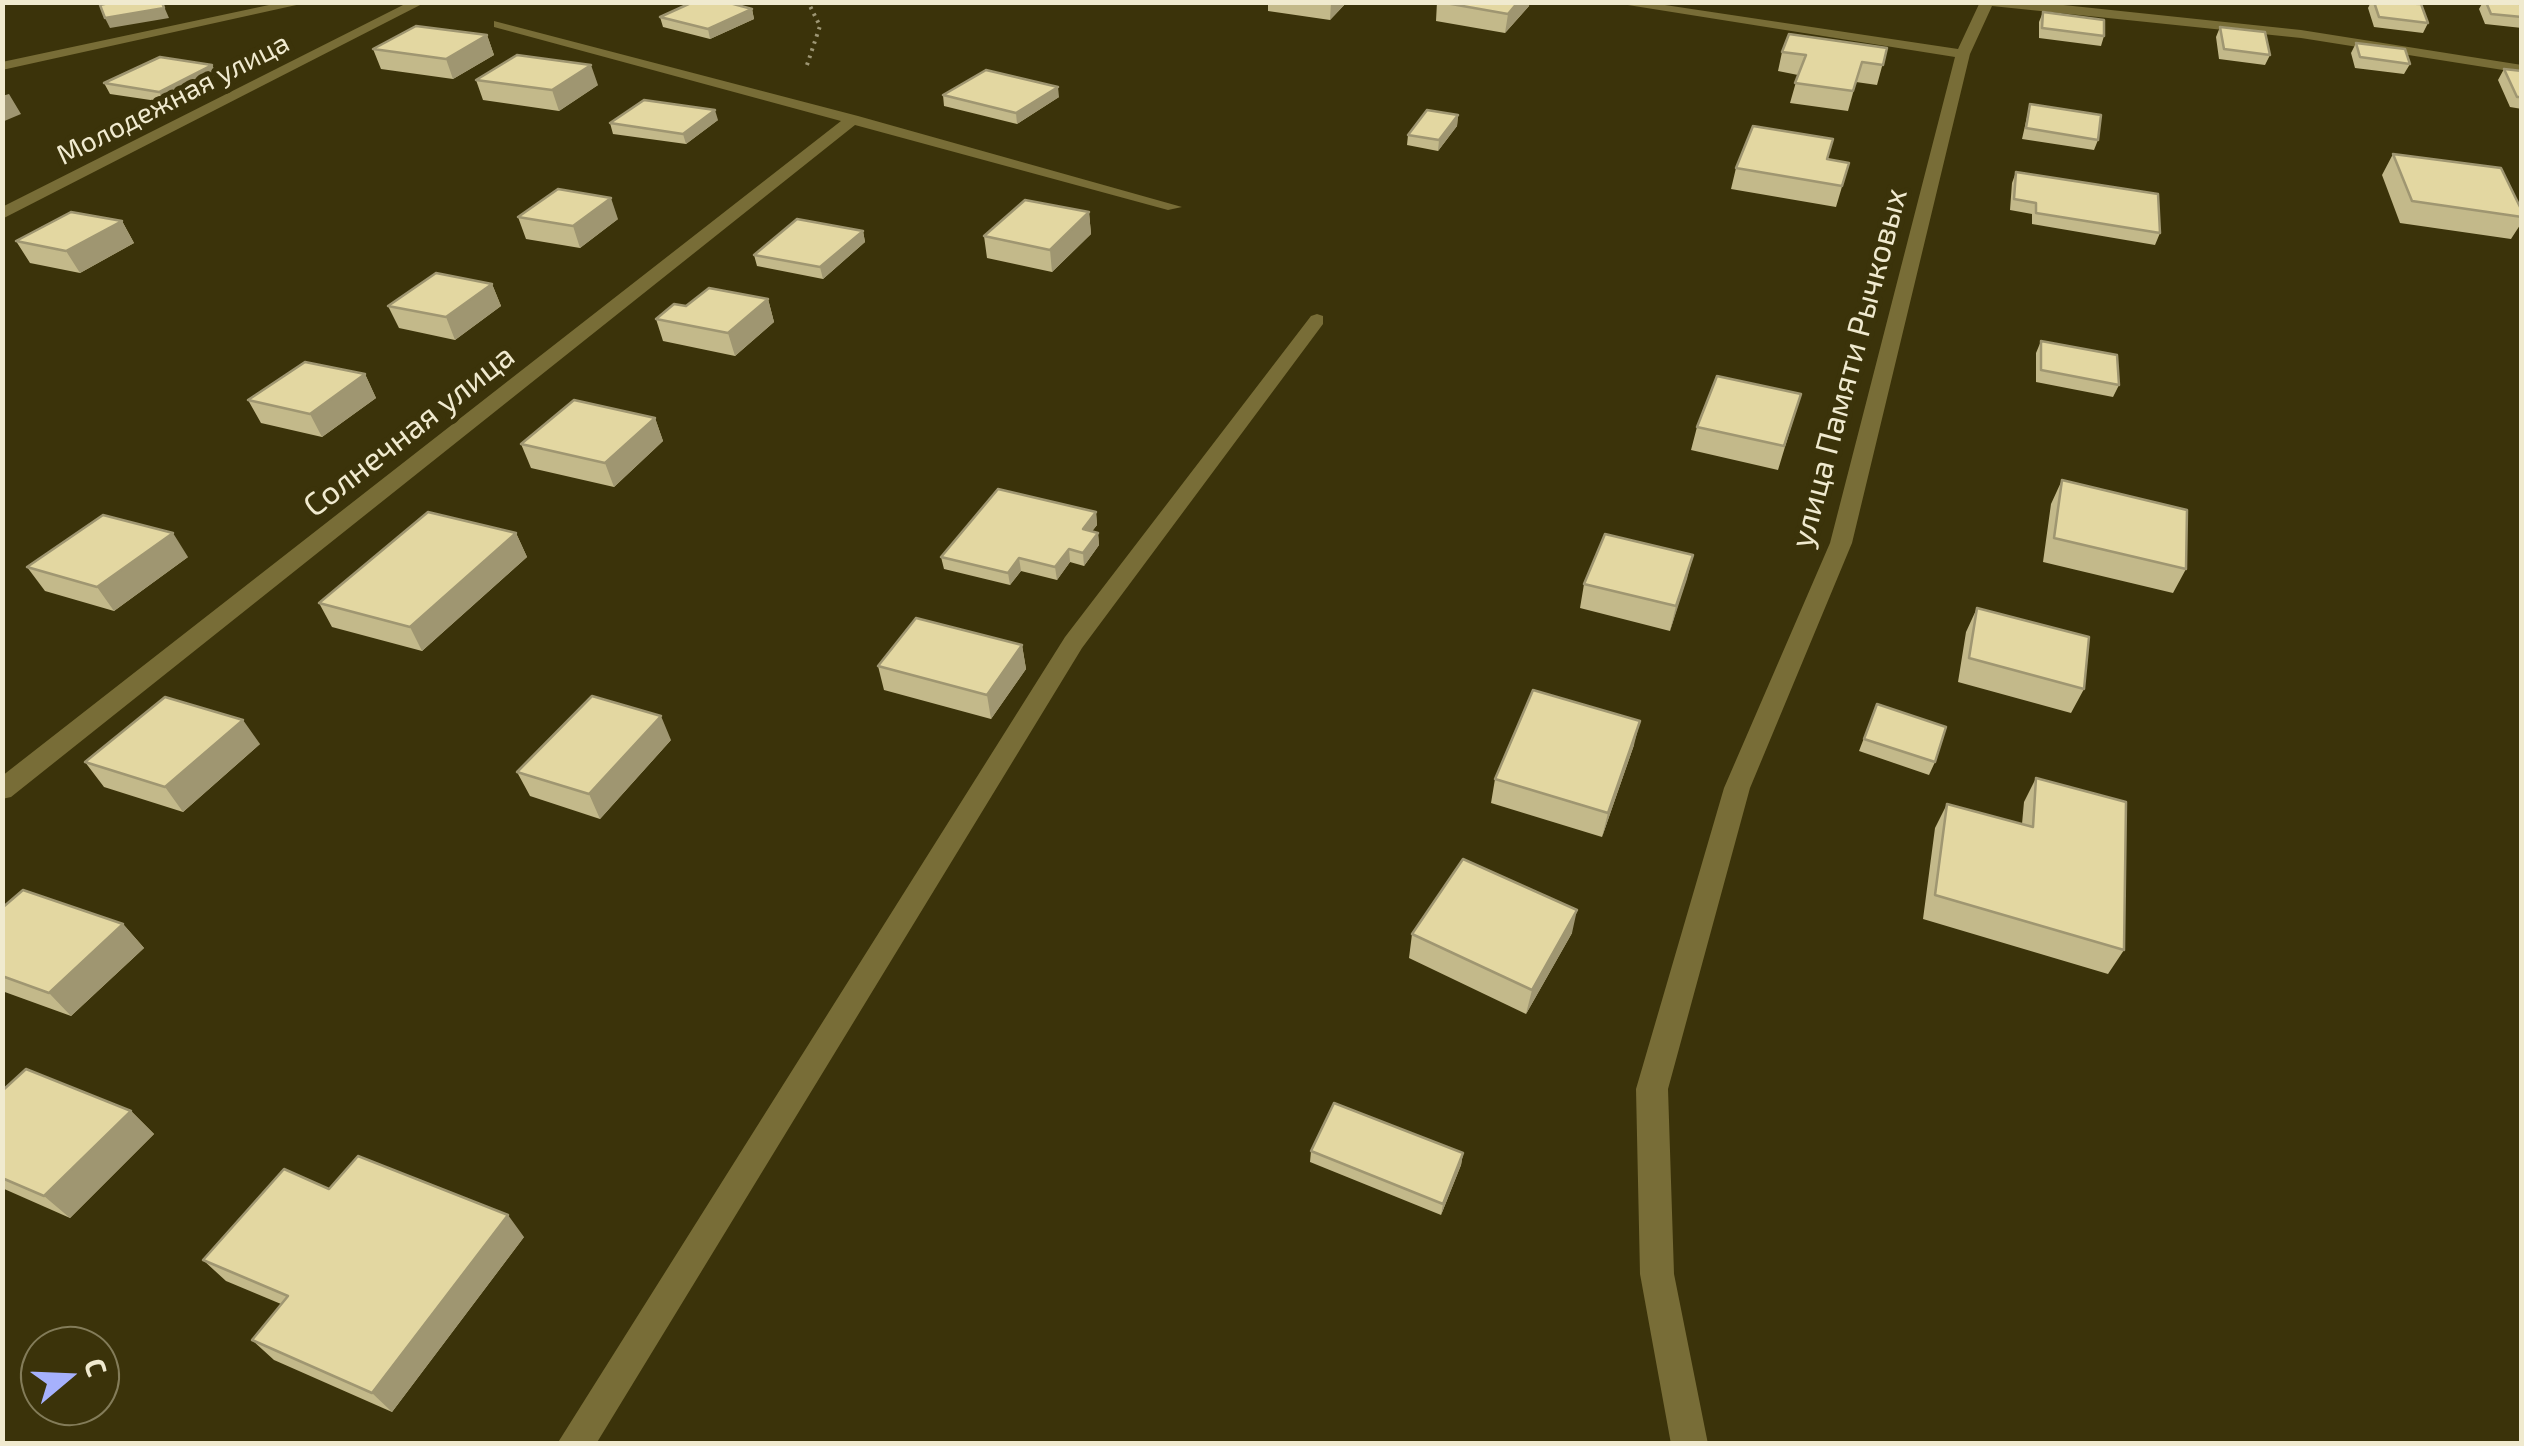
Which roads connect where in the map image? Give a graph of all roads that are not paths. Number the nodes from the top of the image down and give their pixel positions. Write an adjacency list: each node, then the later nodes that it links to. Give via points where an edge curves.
1 (304, 2): 7 (street)
2 (420, 2): 11 (street, Молодежная улица)
3 (1615, 2): 6 (street)
4 (1989, 2): 6 (street, улица Памяти Рычковых); 8 (street, via 2300,34)
5 (499, 24): 9 (street)
6 (1963, 54): 15 (street, улица Памяти Рычковых, via 1841,543 1737,788 1652,1089 1657,1274)
7 (2, 66)
8 (2522, 70)
9 (853, 118): 10 (street); 13 (street, Солнечная улица)
10 (1174, 207)
11 (2, 214)
12 (1317, 320): 14 (street, via 1072,643)
13 (2, 790)
14 (575, 1444)
15 (1690, 1444)

